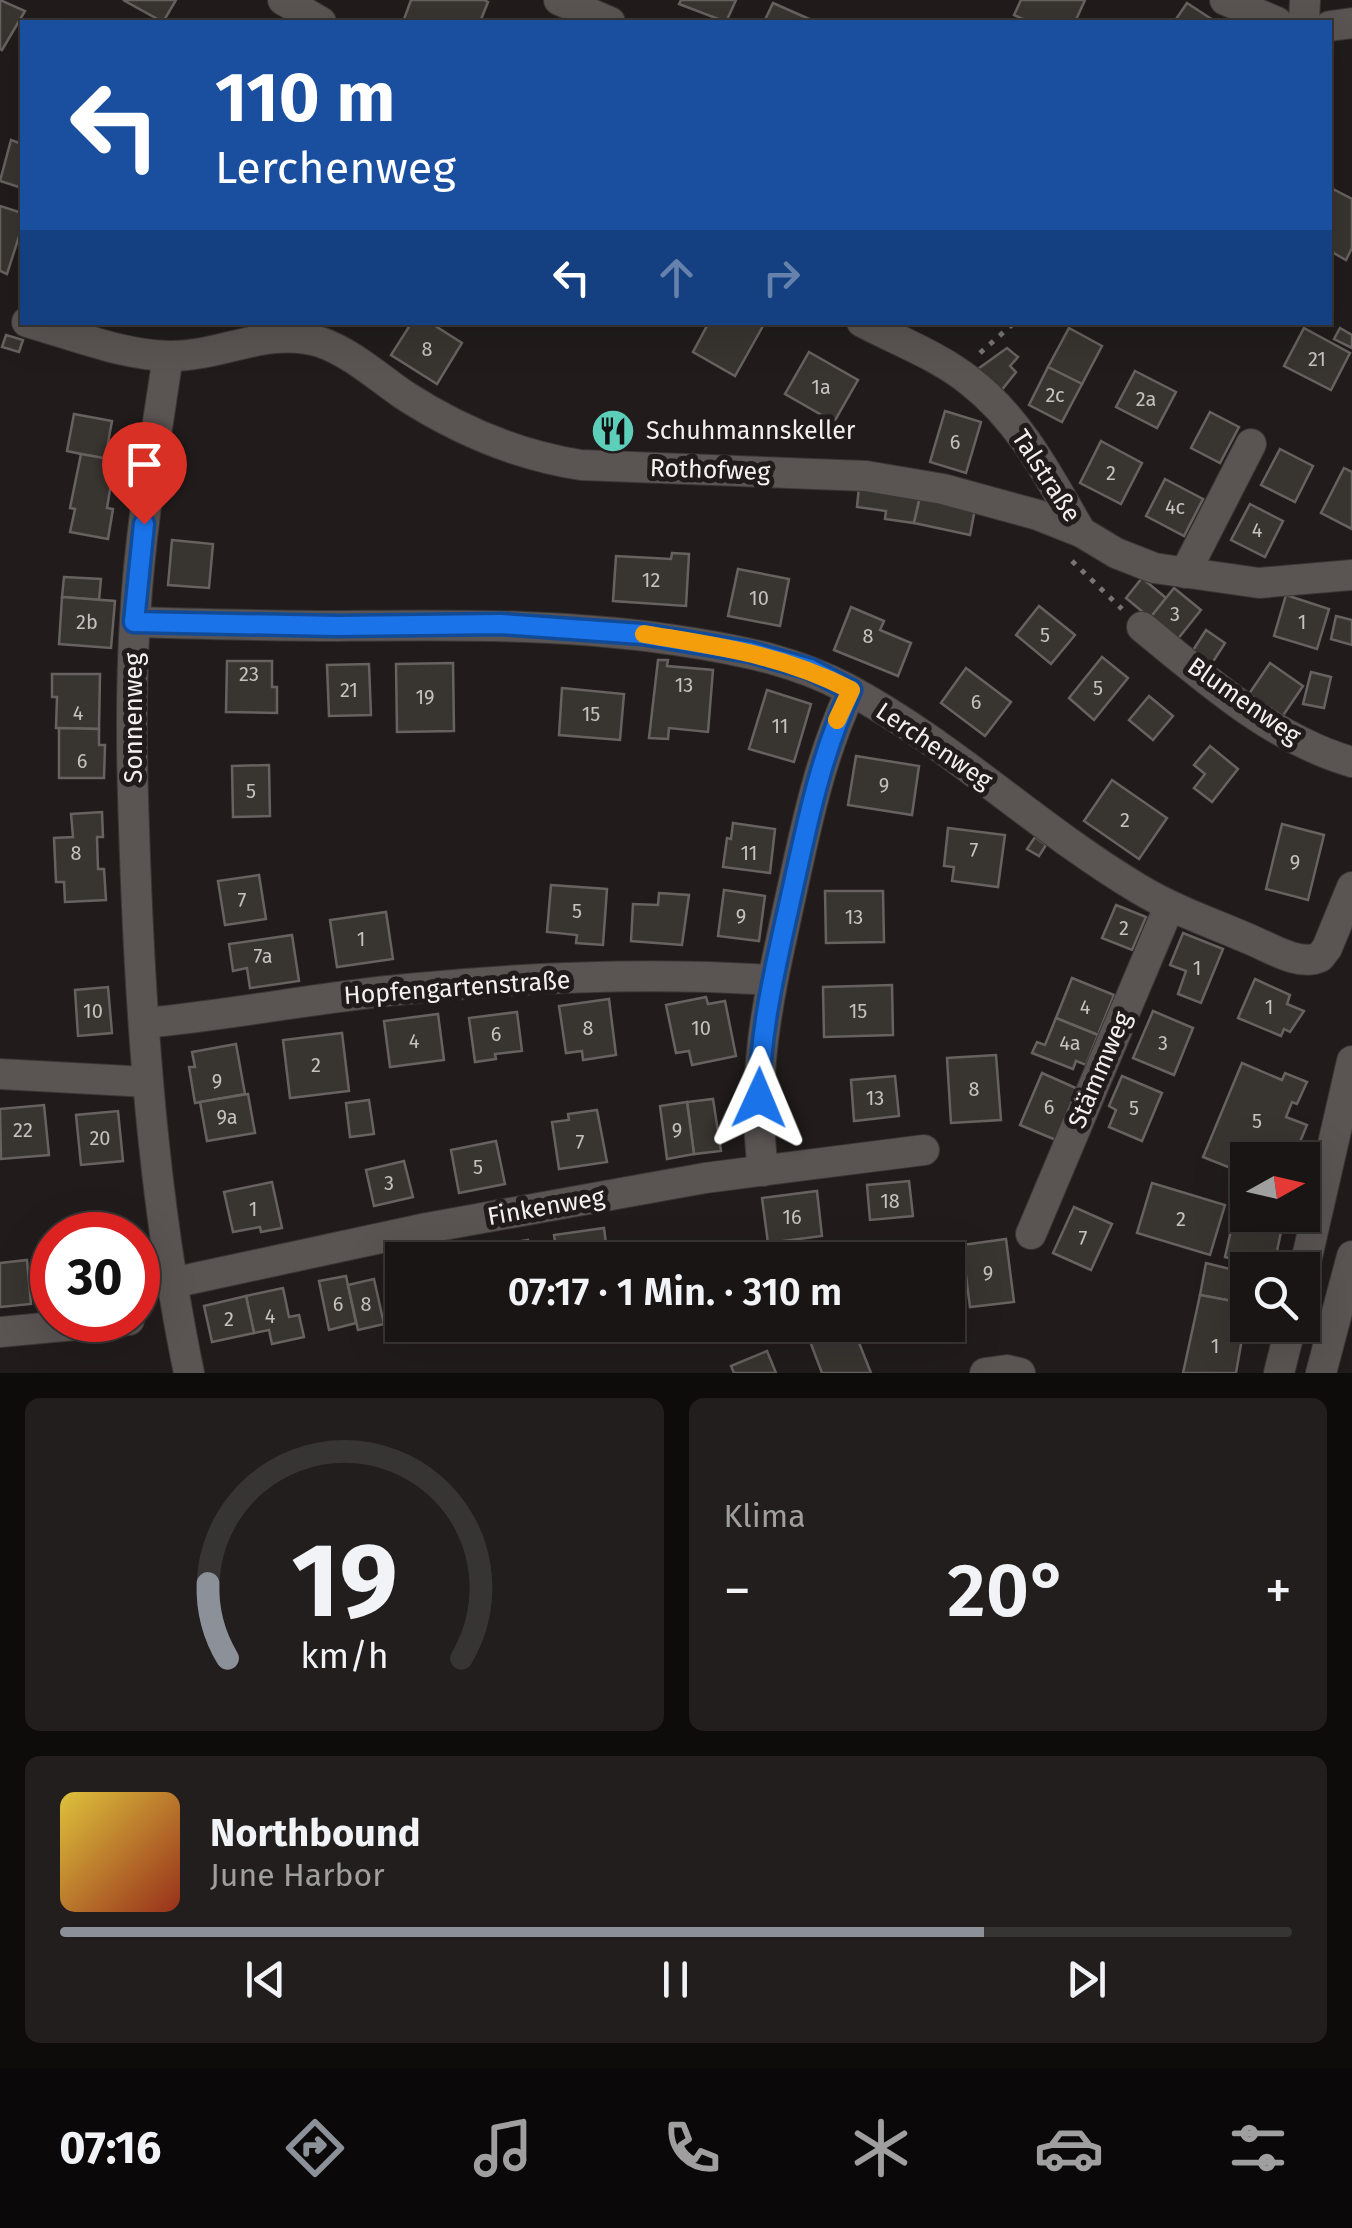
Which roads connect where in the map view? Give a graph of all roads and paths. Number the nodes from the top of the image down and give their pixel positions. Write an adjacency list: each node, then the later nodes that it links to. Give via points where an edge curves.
1 (283, 0): 4 (street)
2 (559, 0): 5 (street)
3 (1225, 0): 6 (street)
4 (318, 20)
5 (605, 20)
6 (1267, 20)
7 (36, 325): 11 (street, Rothofweg)
8 (868, 325): 12 (street, Talstraße)
9 (1011, 325): 12 (path, via 974,363)
10 (282, 329): 11 (street, Rothofweg, via 258,340); 14 (street, Rothofweg, via 322,343 454,424 538,458 866,476 943,488)
11 (168, 356): 17 (street, Sonnenweg)
12 (941, 362): 14 (street, Talstraße, via 971,381 1028,444)
13 (1252, 444): 15 (street)
14 (1074, 529): 15 (street, Rothofweg, via 1116,554); 18 (path, via 1064,554)
15 (1185, 572): 16 (street, Rothofweg, via 1259,583)
16 (1352, 576)
17 (134, 622): 19 (street, Lerchenweg, via 501,624 642,634 750,652 810,669); 24 (street, Sonnenweg, via 133,799)
18 (1142, 627): 20 (street, Blumenweg, via 1287,736)
19 (851, 690): 22 (street, Lerchenweg); 23 (street, via 810,804)
20 (1352, 762)
21 (1352, 887): 22 (street, Lerchenweg, via 1328,948 1312,961)
22 (1169, 906): 31 (street, Stämmweg)
23 (771, 980): 24 (street, Hopfengartenstraße, via 525,980); 30 (street, via 760,1046)
24 (144, 1023): 27 (street, Sonnenweg)
25 (1352, 1061): 28 (street)
26 (0, 1074): 27 (street)
27 (147, 1082): 34 (street, Sonnenweg)
28 (1345, 1124): 32 (street)
29 (924, 1150): 30 (street, Finkenweg)
30 (762, 1170): 34 (street, Finkenweg, via 428,1228)
31 (1031, 1234)
32 (1309, 1252)
33 (1352, 1256): 44 (street)
34 (172, 1283): 35 (street, Sonnenweg)
35 (177, 1314): 36 (street); 40 (street, Sonnenweg)
36 (160, 1316)
37 (30, 1329): 38 (street)
38 (0, 1332)
39 (1287, 1342): 43 (street)
40 (190, 1373)
41 (984, 1373): 42 (street)
42 (1020, 1373)
43 (1279, 1373)
44 (1321, 1373)

